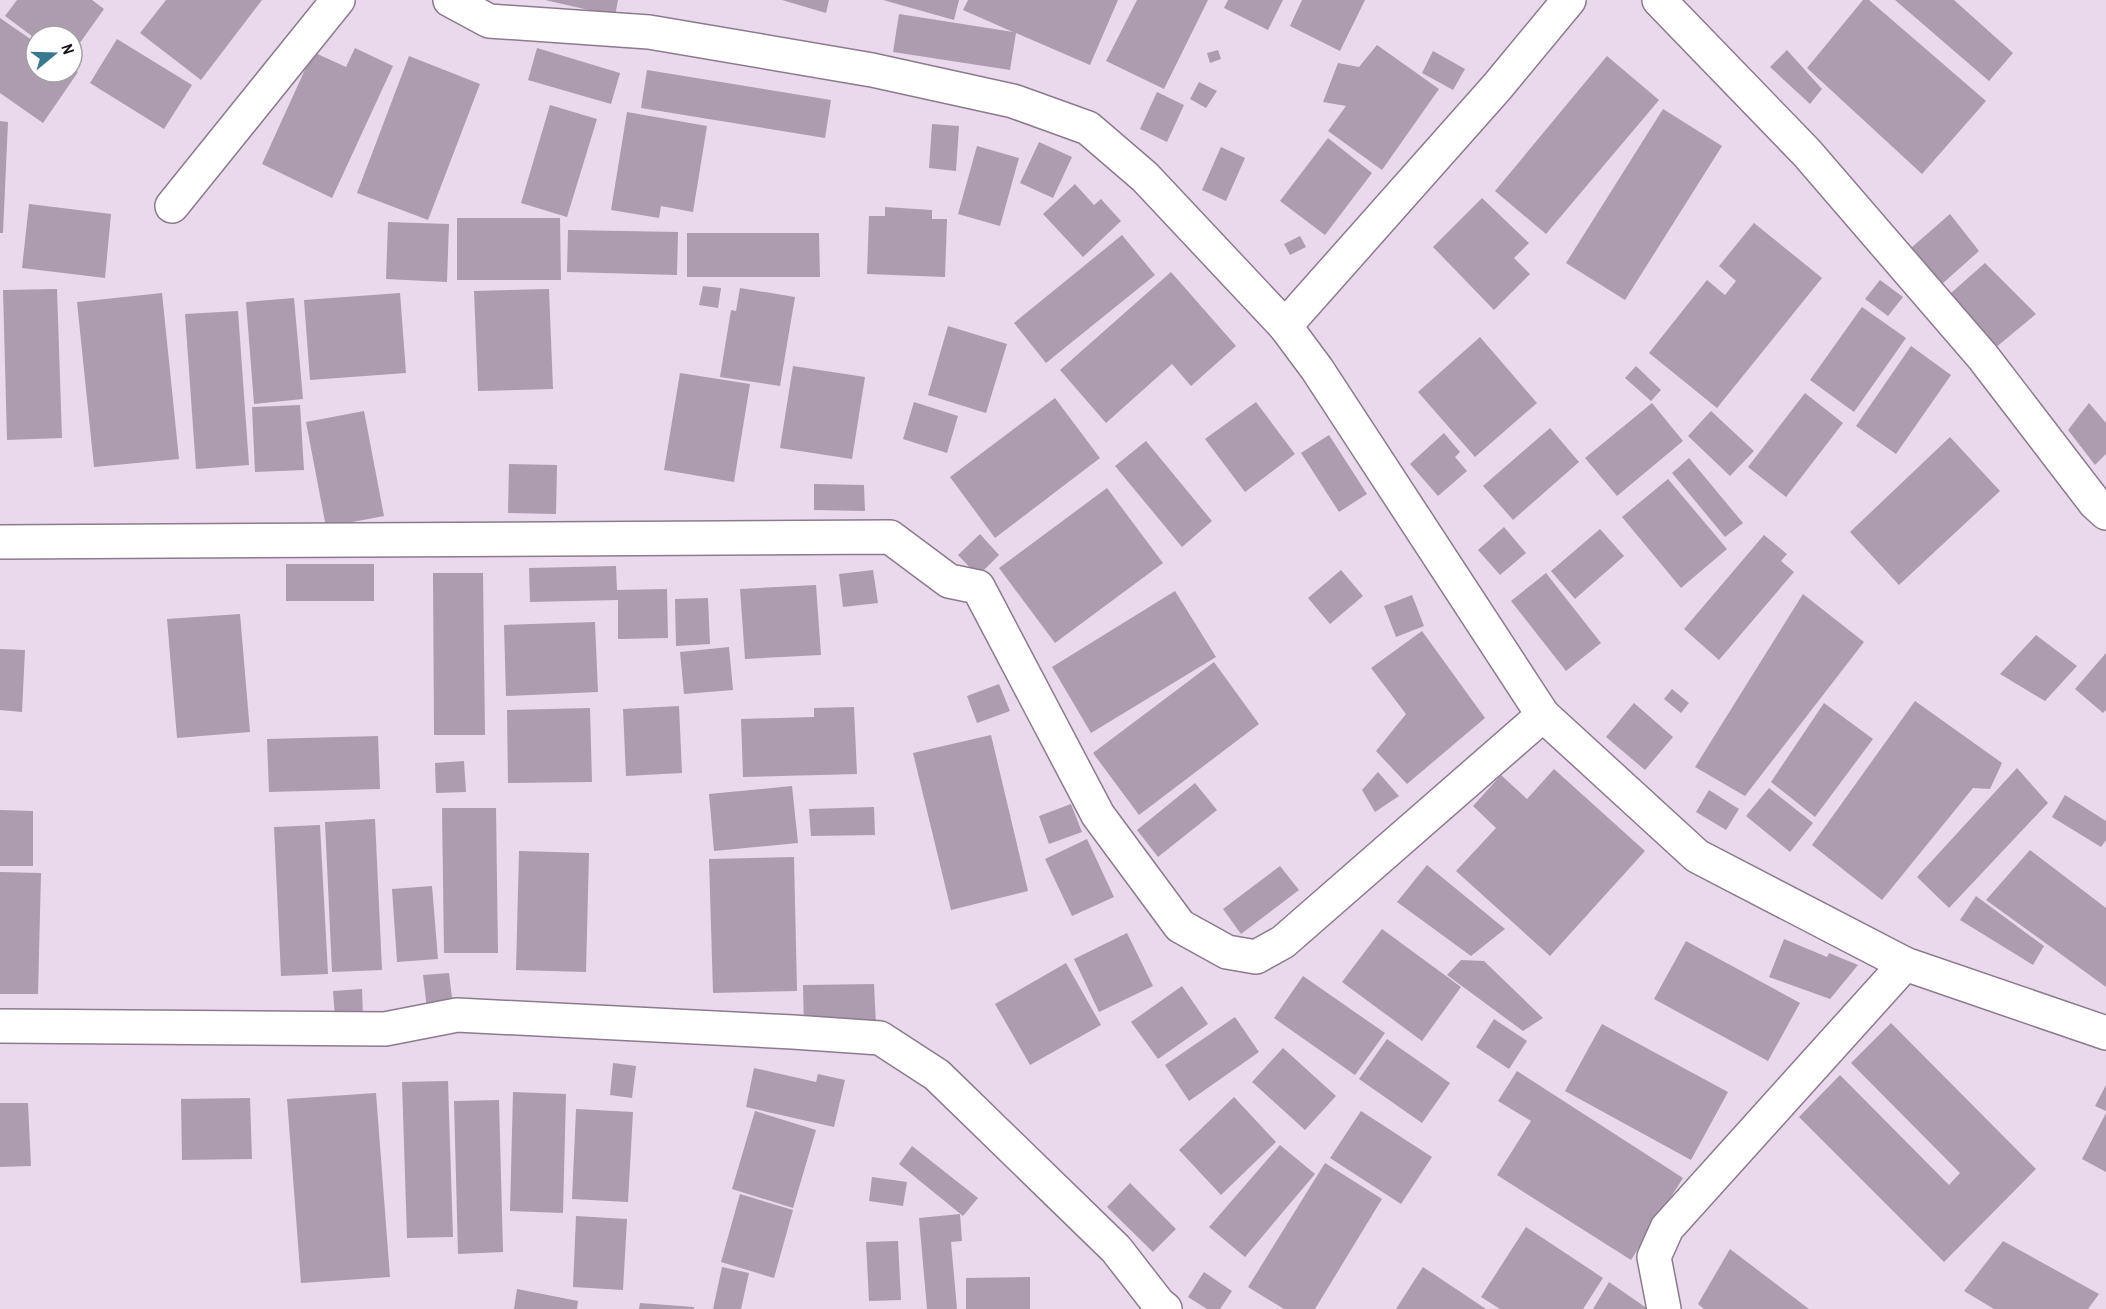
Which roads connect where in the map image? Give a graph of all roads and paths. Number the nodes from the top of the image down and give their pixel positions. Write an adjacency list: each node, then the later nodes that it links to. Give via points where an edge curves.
1 (338, 0): 5 (street)
2 (450, 0): 6 (street, via 489,21 649,32 872,70 1013,100 1089,128 1145,177)
3 (1569, 0): 6 (street)
4 (1659, 0): 7 (street, via 1807,153 1983,357)
5 (172, 206)
6 (1285, 326): 9 (street)
7 (2106, 513)
8 (0, 542): 9 (street, via 890,537 950,581 978,587 1098,815 1180,926 1227,952 1256,957 1283,942)
9 (1543, 715): 10 (street, via 1696,856)
10 (1905, 964): 12 (street); 14 (street, via 1667,1228 1654,1257)
11 (0, 1026): 13 (street, via 385,1029 457,1015 880,1038 937,1074 1116,1249)
12 (2106, 1033)
13 (1159, 1307)
14 (1664, 1309)

